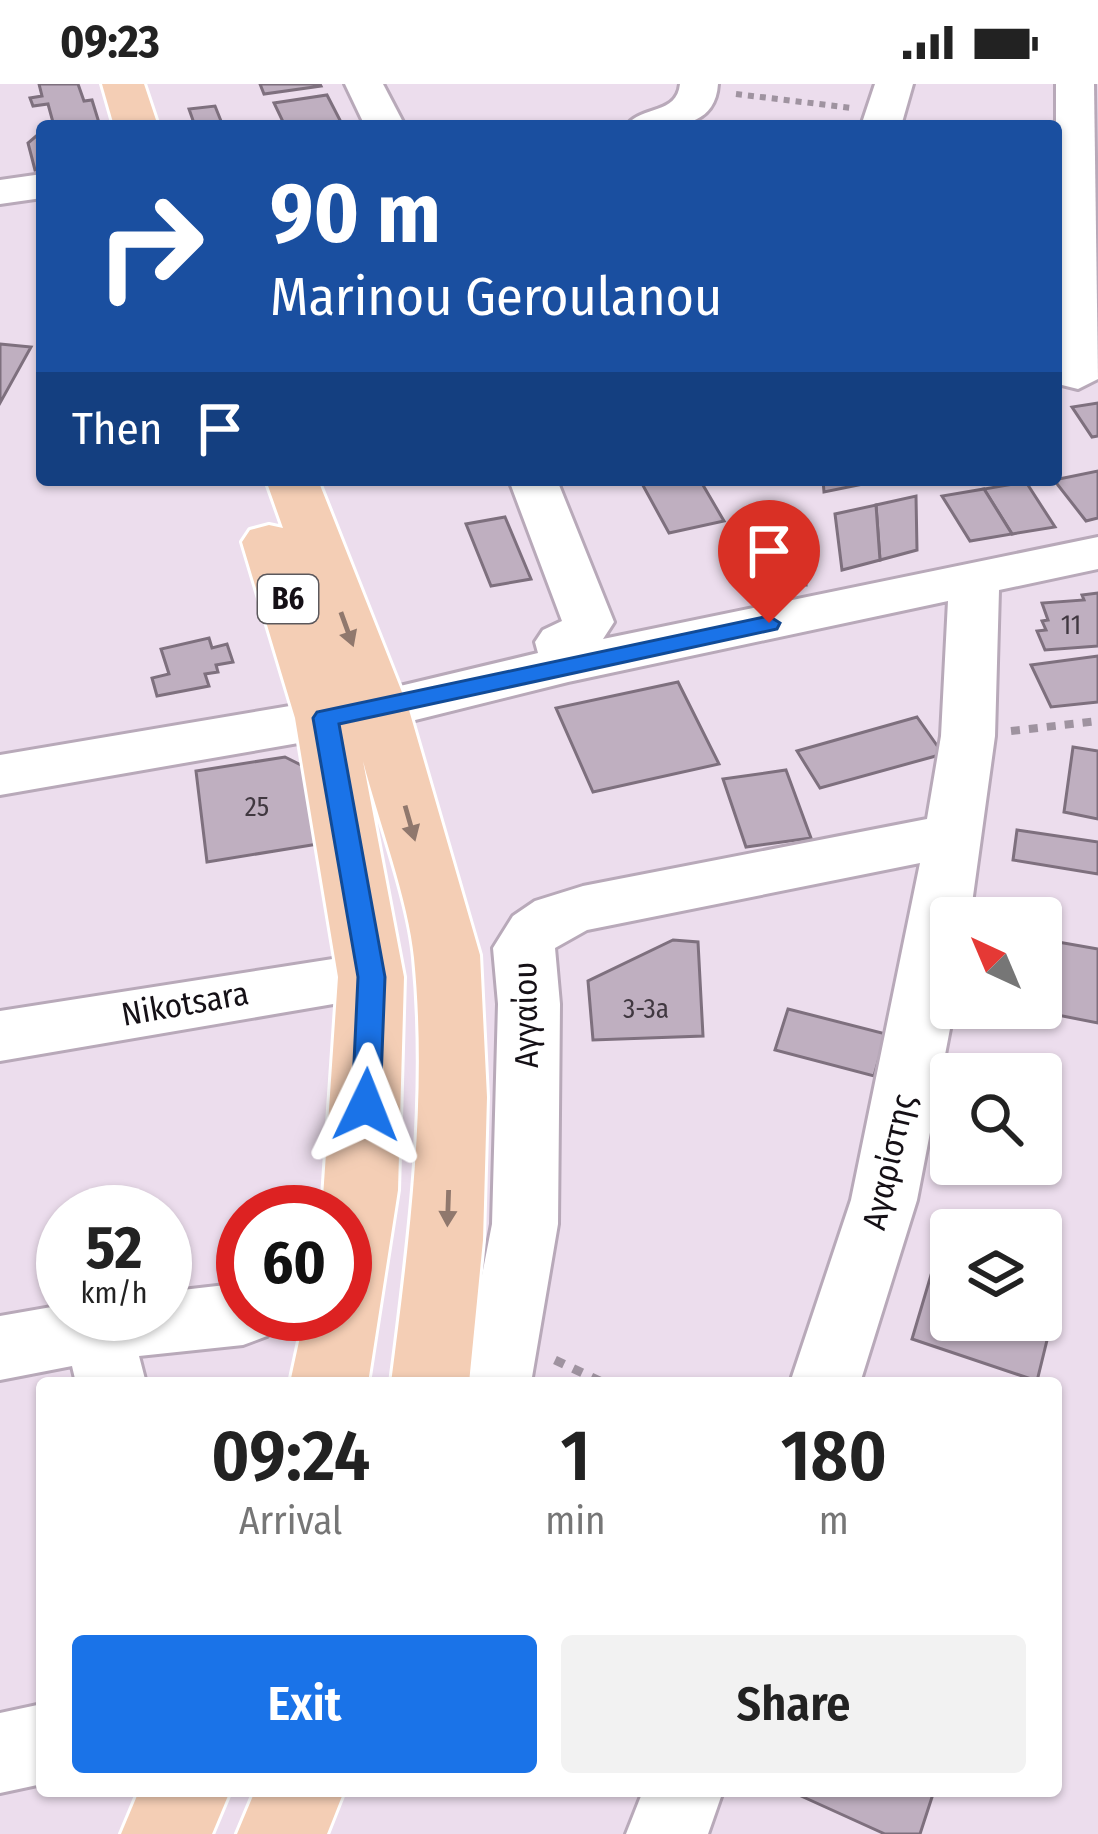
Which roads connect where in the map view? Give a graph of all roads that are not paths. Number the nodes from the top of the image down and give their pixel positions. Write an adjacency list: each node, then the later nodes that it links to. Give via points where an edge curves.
1 (123, 84): 6 (main road)
2 (157, 84): 7 (main road)
3 (364, 84): 8 (street)
4 (1075, 84): 12 (street)
5 (699, 87): 9 (street, via 686,112)
6 (134, 120)
7 (167, 120)
8 (383, 120)
9 (663, 120)
10 (36, 187): 11 (street)
11 (0, 192)
12 (1077, 375)
13 (252, 486): 19 (main road, B6)
14 (294, 486): 19 (main road, B6, one-way to 19)
15 (535, 486): 18 (street, via 588,622 561,642)
16 (1098, 553): 17 (street)
17 (974, 579): 18 (street); 21 (street, Αγαρίστης, via 968,736)
18 (568, 664): 19 (street)
19 (352, 714): 20 (street); 22 (main road, B6); 30 (main road, B6, one-way to 30, via 447,955 452,1097)
20 (0, 775)
21 (950, 836): 31 (street, Αγγαίου, via 583,908 534,932 524,948 525,1224); 32 (street, Αγαρίστης, via 884,1200)
22 (371, 977): 23 (street, Nikotsara); 24 (main road, B6)
23 (0, 1036)
24 (362, 1185)
25 (216, 1322): 28 (street)
26 (338, 1341): 29 (main road)
27 (0, 1348): 28 (street)
28 (105, 1357)
29 (330, 1377)
30 (431, 1377)
31 (497, 1377)
32 (826, 1377)
33 (36, 1745): 34 (street)
34 (0, 1753)
35 (183, 1797): 38 (main road)
36 (297, 1797): 39 (main road)
37 (681, 1797): 40 (street)
38 (166, 1834)
39 (282, 1834)
40 (667, 1834)

